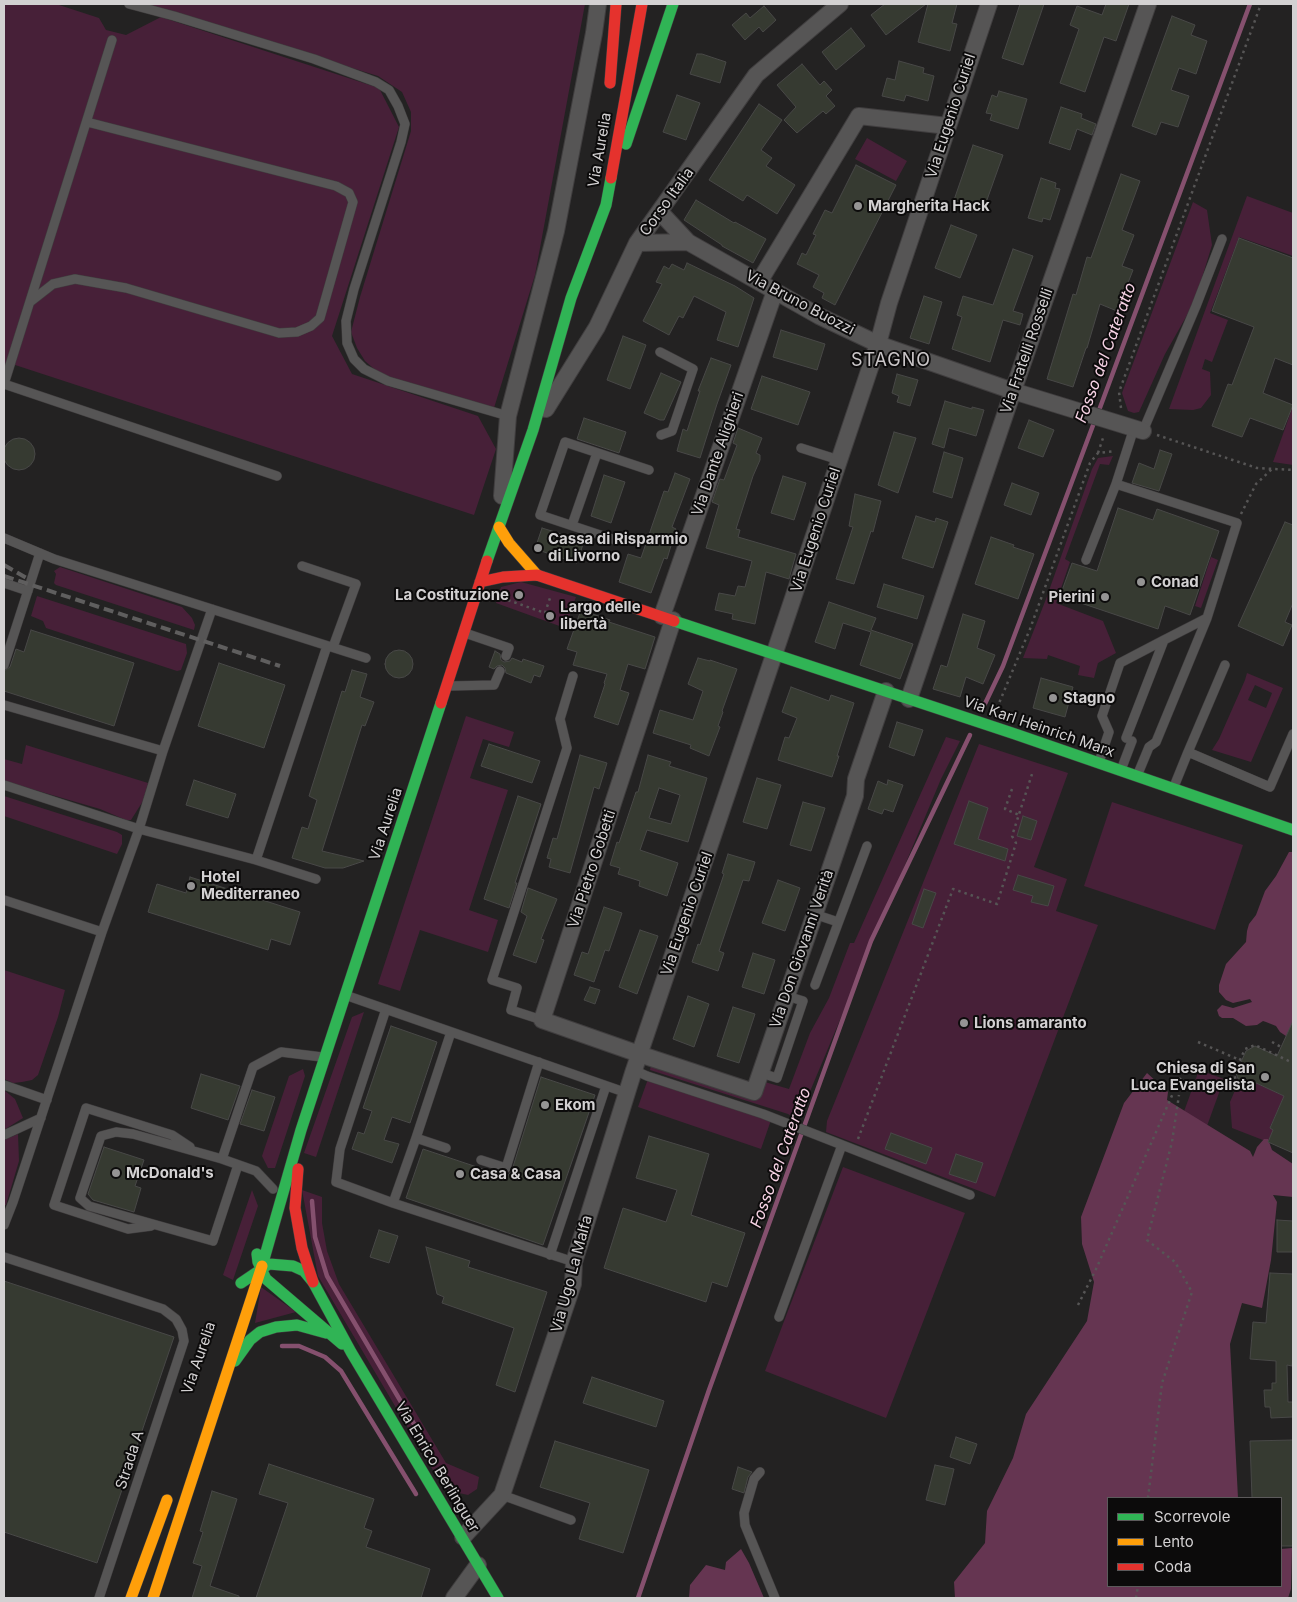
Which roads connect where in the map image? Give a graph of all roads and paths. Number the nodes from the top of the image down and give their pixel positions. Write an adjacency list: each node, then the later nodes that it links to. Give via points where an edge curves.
1 (129, 4): 28 (lane, via 314,59 389,90 405,124 354,289 346,321 347,342 354,359 364,369 388,381)
2 (598, 4): 28 (street, via 556,231)
3 (616, 4): 4 (main road, via 609,88)
4 (627, 4)
5 (642, 4): 14 (main road, Via Aurelia)
6 (673, 4): 14 (main road)
7 (840, 4): 15 (street, Corso Italia, via 756,75)
8 (989, 4): 13 (street, Via Eugenio Curiel)
9 (1148, 4): 27 (street, Via Fratelli Rosselli)
10 (1261, 4): 30 (path, via 1119,392)
11 (112, 40): 12 (lane)
12 (87, 122): 23 (lane); 23 (lane, via 349,192 353,202 320,318 297,332 279,332 126,288 75,279 53,284)
13 (948, 126): 20 (street, via 859,116); 24 (street, Via Eugenio Curiel)
14 (606, 205): 22 (main road, Via Aurelia)
15 (660, 212): 18 (street, Via Bruno Buozzi); 19 (street, Corso Italia)
16 (581, 239): 22 (main road, Via Aurelia)
17 (1222, 239): 30 (lane, via 1196,306)
18 (688, 242): 19 (street); 20 (street, Via Bruno Buozzi)
19 (637, 244): 31 (street, Corso Italia, via 597,327)
20 (759, 282): 21 (street, Via Bruno Buozzi)
21 (774, 291): 24 (street, Via Bruno Buozzi); 58 (street, Via Dante Alighieri)
22 (571, 298): 31 (main road, Via Aurelia)
23 (30, 302): 26 (lane)
24 (878, 344): 27 (street, Via Bruno Buozzi); 37 (street, Via Eugenio Curiel)
25 (660, 352): 32 (lane, via 693,369 672,431)
26 (4, 384): 41 (lane)
27 (1013, 391): 29 (street, Via Bruno Buozzi, via 1089,414); 72 (street, Via Fratelli Rosselli)
28 (508, 416): 44 (street)
29 (1105, 424): 30 (street, Via Bruno Buozzi); 36 (path)
30 (1133, 428): 38 (path, via 1257,468); 42 (lane)
31 (533, 430): 44 (main road, Via Aurelia)
32 (661, 435)
33 (801, 448): 37 (lane)
34 (1115, 451): 36 (path)
35 (597, 453): 39 (lane); 45 (lane); 45 (lane, via 565,442 540,514)
36 (1098, 453): 74 (path, via 1090,463 1030,629)
37 (839, 460): 63 (street, Via Eugenio Curiel)
38 (1272, 469): 40 (path); 43 (path, via 1256,484)
39 (649, 470)
40 (1293, 470)
41 (277, 476)
42 (1116, 484): 43 (lane); 49 (lane)
43 (1237, 523): 59 (lane)
44 (500, 524): 51 (main road, via 509,543); 52 (main road, Via Aurelia)
45 (572, 525): 47 (lane)
46 (4, 538): 48 (lane)
47 (615, 540)
48 (40, 553): 54 (lane); 57 (lane)
49 (1086, 560)
50 (302, 566): 62 (lane, via 356,584)
51 (537, 575): 52 (main road); 58 (main road, Via Karl Heinrich Marx)
52 (480, 582): 60 (main road, Via Aurelia)
53 (4, 584): 54 (lane)
54 (28, 591): 66 (lane)
55 (551, 596): 56 (path, via 545,613)
56 (502, 598)
57 (212, 609): 62 (lane); 76 (lane)
58 (668, 618): 63 (main road, Via Karl Heinrich Marx); 98 (street, Via Pietro Gobetti)
59 (1207, 618): 61 (lane); 81 (lane, via 1156,742 1149,747)
60 (464, 633): 64 (lane, via 509,648); 70 (main road, Via Aurelia)
61 (1164, 640): 78 (lane, via 1120,663 1102,716 1109,732); 79 (lane)
62 (330, 646): 65 (lane); 89 (lane)
63 (775, 654): 71 (main road, Via Karl Heinrich Marx); 106 (street, Via Eugenio Curiel)
64 (506, 656)
65 (366, 658)
66 (4, 665)
67 (1225, 665): 77 (lane)
68 (500, 671): 70 (lane, via 494,685)
69 (573, 676): 98 (lane, via 560,719 567,748 492,980 517,988 511,1010)
70 (446, 686): 96 (main road, Via Aurelia)
71 (886, 691): 72 (main road, Via Karl Heinrich Marx); 92 (street, Via Don Giovanni Verità, via 856,779 855,796)
72 (909, 699): 78 (main road, Via Karl Heinrich Marx)
73 (4, 705): 76 (lane)
74 (997, 708)
75 (1293, 734): 77 (lane, via 1270,787)
76 (163, 751): 86 (lane)
77 (1188, 752): 84 (lane)
78 (1098, 763): 79 (main road, Via Karl Heinrich Marx)
79 (1121, 770): 81 (main road, Via Karl Heinrich Marx)
80 (1032, 774): 85 (path)
81 (1137, 776): 84 (main road, Via Karl Heinrich Marx)
82 (4, 785): 86 (lane)
83 (1012, 789): 85 (path, via 1005,809)
84 (1173, 789): 87 (main road, Via Karl Heinrich Marx)
85 (1019, 815): 121 (path, via 1012,836 1016,843 997,904 953,889)
86 (138, 829): 89 (lane); 94 (lane)
87 (1293, 830)
88 (867, 846): 93 (lane)
89 (256, 860): 90 (lane)
90 (316, 879)
91 (4, 900): 94 (lane)
92 (814, 914): 93 (lane); 106 (street, Via Don Giovanni Verità, via 754,1092)
93 (838, 922): 95 (lane)
94 (102, 932): 114 (lane)
95 (815, 985)
96 (346, 995): 97 (lane); 103 (main road, Via Aurelia)
97 (386, 1009): 99 (lane); 128 (lane, via 340,1149 336,1182)
98 (542, 1020): 106 (street)
99 (451, 1032): 105 (lane); 118 (lane)
100 (1198, 1042): 104 (path)
101 (1272, 1042): 102 (path)
102 (1281, 1047)
103 (325, 1057): 116 (main road, Via Aurelia); 123 (lane, via 281,1052 253,1067)
104 (1240, 1061): 108 (path, via 1245,1049 1255,1045); 110 (path, via 1234,1073)
105 (539, 1062): 111 (lane); 124 (lane, via 506,1168)
106 (637, 1062): 112 (street, Via Ugo La Malfa); 119 (lane)
107 (1189, 1063): 137 (path)
108 (1293, 1063)
109 (4, 1085): 114 (lane)
110 (1238, 1085)
111 (606, 1086): 112 (lane); 132 (lane)
112 (627, 1094): 134 (street, Via Ugo La Malfa)
113 (1179, 1095): 145 (path, via 1172,1142 1147,1240 1175,1262 1192,1292 1162,1383)
114 (47, 1100): 115 (lane)
115 (41, 1118): 117 (lane); 130 (lane)
116 (300, 1130): 126 (main road, Via Aurelia); 135 (main road, Via Aurelia); 136 (main road, Via Enrico Berlinguer, via 295,1208 302,1248)
117 (4, 1135)
118 (416, 1138): 120 (lane); 128 (lane)
119 (842, 1145): 121 (lane); 138 (lane)
120 (446, 1148)
121 (854, 1149): 127 (lane)
122 (200, 1153): 123 (lane); 131 (lane, via 134,1134 116,1132 101,1136 80,1198 89,1206); 131 (lane, via 172,1136 86,1108 54,1205 128,1229)
123 (222, 1159): 125 (lane)
124 (481, 1160)
125 (238, 1165): 126 (lane, via 256,1171); 131 (lane, via 212,1241)
126 (273, 1189): 129 (main road, Via Aurelia)
127 (970, 1195)
128 (393, 1204): 132 (lane)
129 (267, 1208)
130 (4, 1224)
131 (156, 1225)
132 (550, 1255): 134 (lane)
133 (4, 1256): 149 (lane, Strada A, via 163,1309 176,1319 182,1330 184,1341)
134 (574, 1262): 144 (street, Via Ugo La Malfa, via 573,1284)
135 (261, 1269): 135 (main road, via 257,1256 256,1240 240,1287); 136 (main road, Via Enrico Berlinguer, via 269,1264 293,1266 304,1271); 139 (main road, Via Enrico Berlinguer, via 266,1278); 141 (main road, Via Aurelia)
136 (313, 1282): 140 (main road, Via Enrico Berlinguer)
137 (1078, 1305)
138 (779, 1317)
139 (334, 1338): 140 (main road, Via Enrico Berlinguer); 141 (main road, Via Enrico Berlinguer, via 297,1325 260,1332 250,1340)
140 (351, 1352): 147 (main road, Via Enrico Berlinguer)
141 (227, 1376): 151 (main road, Via Aurelia)
142 (760, 1472): 154 (lane, via 754,1479 744,1513 745,1525)
143 (172, 1486): 150 (main road)
144 (502, 1495): 146 (lane); 147 (street, Via Ugo La Malfa)
145 (1148, 1497)
146 (571, 1520)
147 (463, 1537): 148 (main road, Via Enrico Berlinguer)
148 (478, 1565): 152 (street); 153 (main road, Via Enrico Berlinguer)
149 (99, 1598)
150 (132, 1598)
151 (153, 1598)
152 (454, 1598)
153 (498, 1598)
154 (775, 1598)

